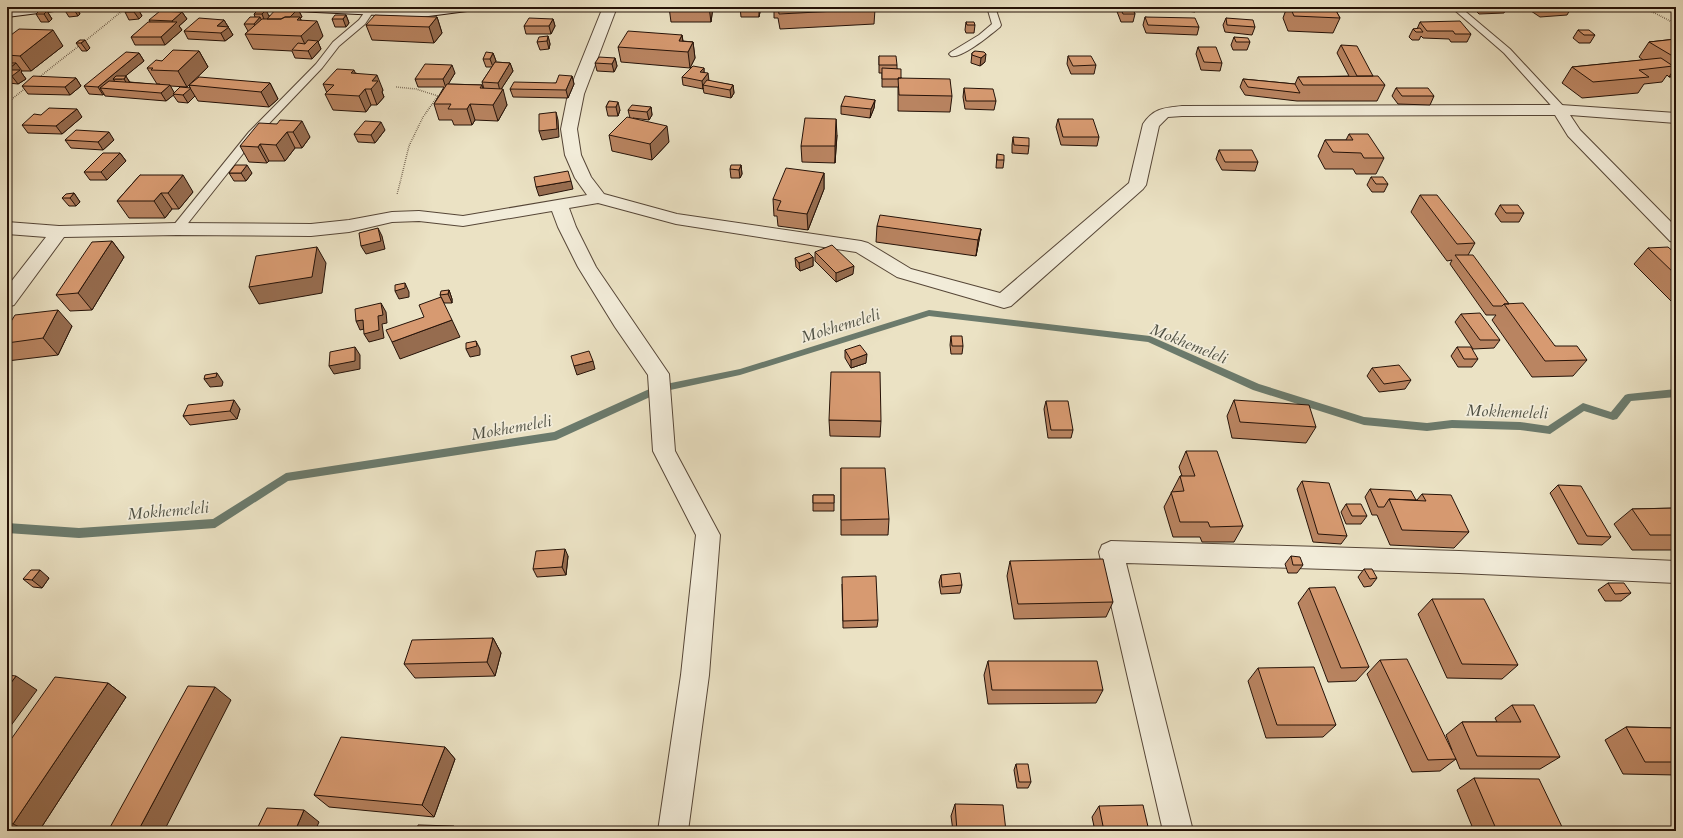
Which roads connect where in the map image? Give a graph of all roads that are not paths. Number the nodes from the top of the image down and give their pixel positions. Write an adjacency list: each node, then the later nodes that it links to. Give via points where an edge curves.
1 (54, 7): 9 (street)
2 (295, 7): 8 (street)
3 (467, 7): 7 (street)
4 (610, 7): 13 (street, via 576,94 569,129 573,155 583,178)
5 (991, 7): 10 (lane, via 998,25)
6 (1455, 7): 11 (lane, via 1507,51)
7 (425, 10): 8 (street)
8 (369, 12): 16 (lane, via 253,134)
9 (7, 13)
10 (954, 54)
11 (1561, 110): 12 (street); 13 (street, via 1163,113 1151,124 1137,184 1004,301 904,273 861,247 676,219); 18 (street, via 1574,133)
12 (1676, 118)
13 (598, 198): 14 (street)
14 (559, 205): 16 (street, via 463,221 419,216 392,217 349,226 311,230); 21 (street, via 567,227 588,267 658,374 664,451 708,535 695,675)
15 (7, 228): 17 (street)
16 (177, 229): 17 (street)
17 (60, 232): 19 (street)
18 (1676, 237)
19 (7, 300)
20 (1676, 572): 22 (street, via 1451,562 1111,552)
21 (673, 831)
22 (1178, 831)

